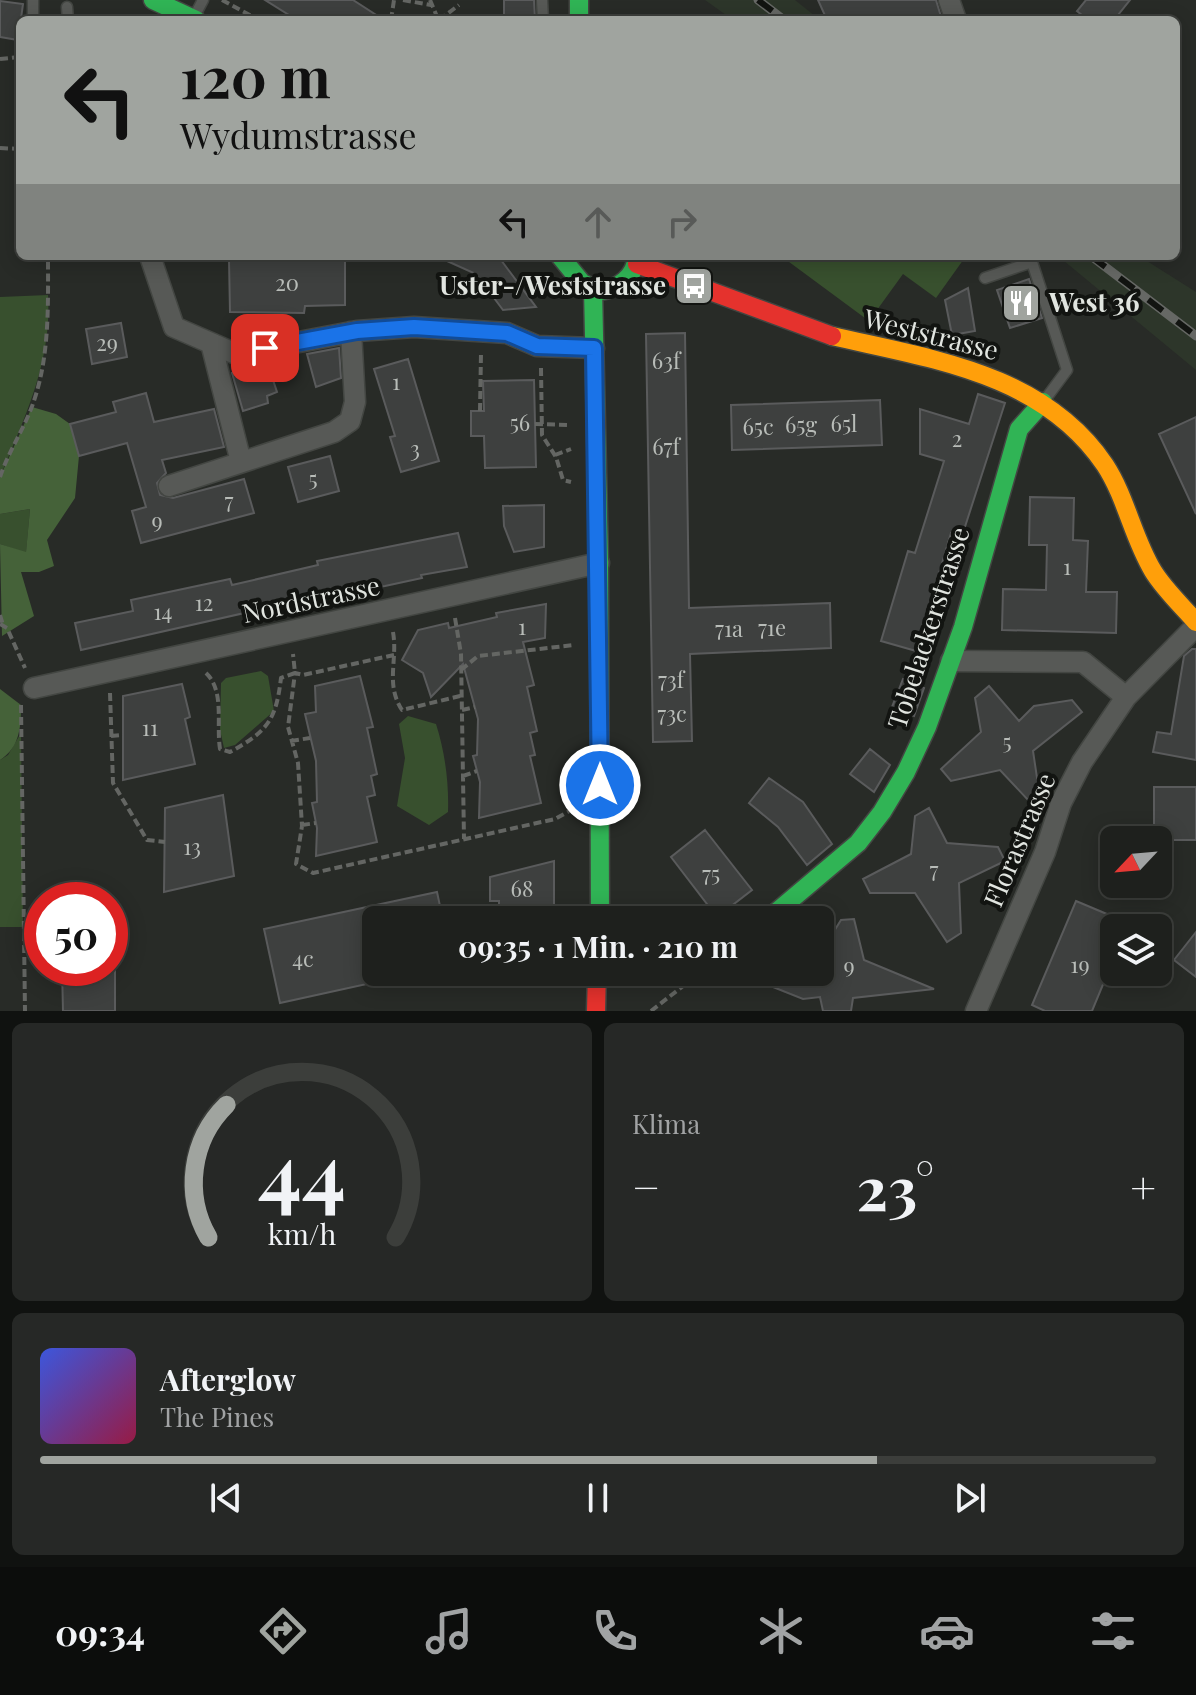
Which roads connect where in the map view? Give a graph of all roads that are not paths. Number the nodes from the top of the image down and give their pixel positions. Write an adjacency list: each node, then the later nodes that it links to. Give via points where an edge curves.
1 (153, 0): 4 (main road)
2 (67, 7): 3 (lane)
3 (68, 16)
4 (188, 16)
5 (151, 260): 11 (street, via 174,327)
6 (563, 260): 9 (main road)
7 (637, 260): 9 (main road, via 619,286); 13 (main road, Weststrasse, via 825,334 973,369)
8 (985, 278): 13 (lane, via 1032,262 1067,370)
9 (593, 289): 12 (main road)
10 (351, 332): 11 (street, via 236,354); 12 (street, via 414,327 482,331 507,333 542,346); 14 (street, via 355,402 350,421 334,432)
11 (211, 343): 14 (street)
12 (594, 348): 16 (main road)
13 (1043, 402): 17 (main road, Weststrasse, via 1105,466 1153,572); 18 (main road, Tobelackerstrasse, via 1019,429)
14 (241, 462): 15 (street)
15 (169, 486)
16 (599, 563): 19 (street, Nordstrasse); 21 (main road)
17 (1196, 624): 20 (street, Florastrasse)
18 (951, 661): 20 (street, via 1083,662); 22 (main road, Tobelackerstrasse, via 915,753 881,814 829,869)
19 (34, 688)
20 (1126, 697): 25 (street, Florastrasse, via 1070,784)
21 (600, 906)
22 (784, 906)
23 (597, 986): 24 (main road)
24 (596, 1011)
25 (976, 1011)

